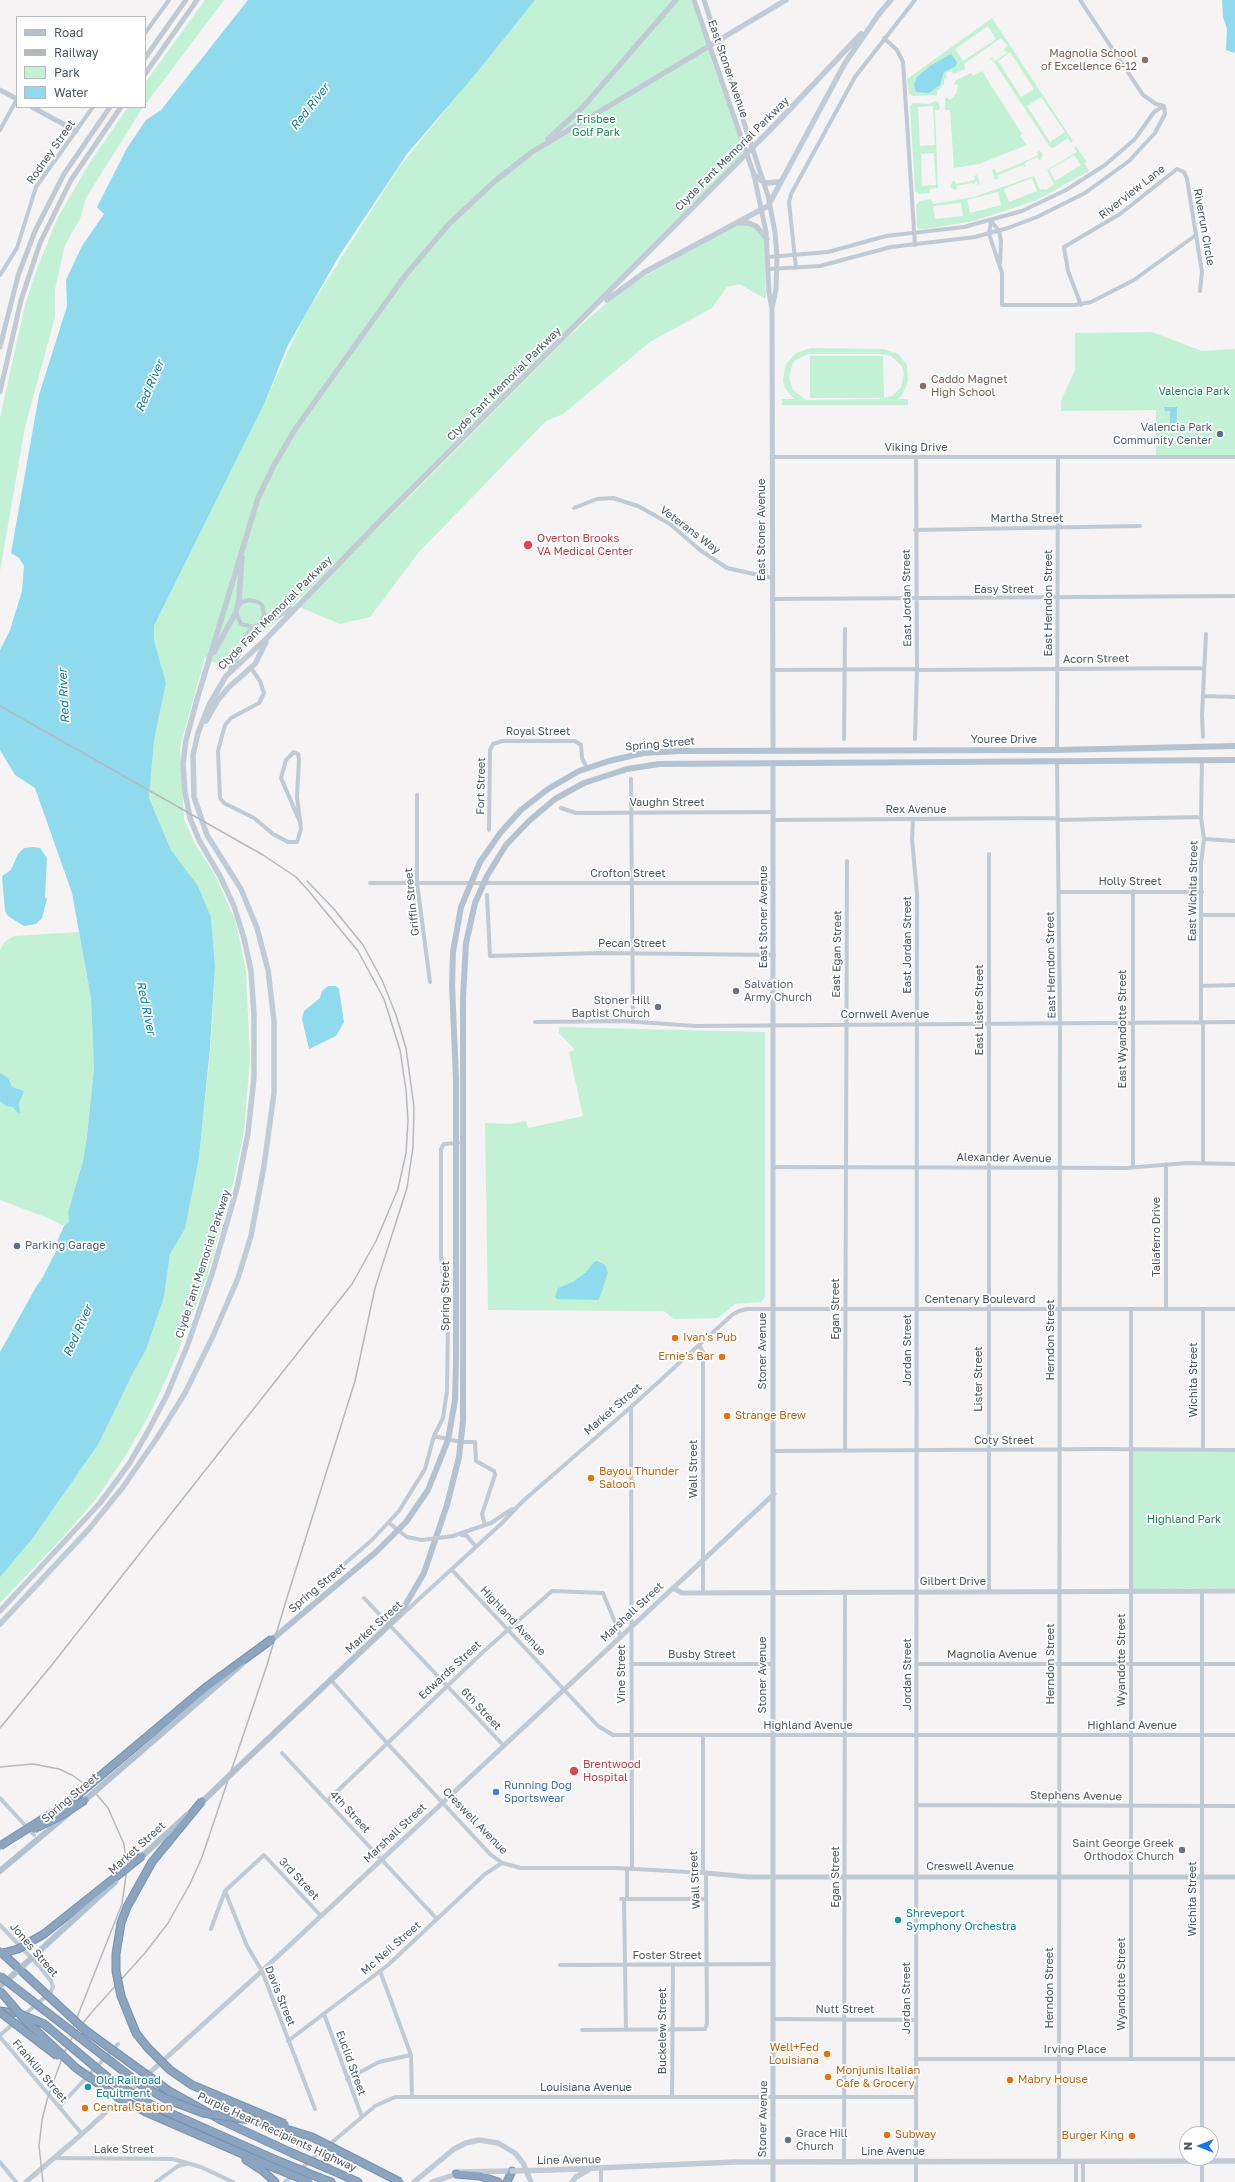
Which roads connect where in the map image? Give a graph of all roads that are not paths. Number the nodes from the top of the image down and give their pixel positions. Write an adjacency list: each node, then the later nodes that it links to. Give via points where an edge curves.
1 (169, 0): 12 (street)
2 (186, 0): 14 (street)
3 (197, 0): 15 (street)
4 (676, 0): 26 (main road, via 580,110)
5 (694, 0): 28 (street, East Stoner Avenue)
6 (704, 0): 30 (street, East Stoner Avenue)
7 (786, 0): 26 (main road, Clyde Fant Memorial Parkway, bridge)
8 (891, 0): 11 (main road, Clyde Fant Memorial Parkway)
9 (915, 0): 13 (street)
10 (1080, 0): 19 (street, via 1143,95)
11 (879, 14): 29 (main road, via 845,63); 52 (main road, Clyde Fant Memorial Parkway, bridge, via 771,129)
12 (146, 32)
13 (884, 38): 36 (street, via 897,50 904,62); 41 (street, via 848,89 791,194 789,202)
14 (146, 57)
15 (146, 73)
16 (0, 90): 17 (street)
17 (16, 98)
18 (16, 101): 24 (street)
19 (1164, 106): 33 (street, via 1154,112 1135,139 1090,175 1037,205); 35 (street, via 1165,114 1155,134 1111,175 1055,209)
20 (34, 108): 25 (street)
21 (92, 108): 25 (street, Rodney Street)
22 (109, 108): 53 (street, via 64,174 35,231 18,276)
23 (120, 108): 54 (street, via 71,180 40,243 22,294)
24 (0, 130)
25 (76, 131): 48 (street, Rodney Street, via 36,187 17,248)
26 (532, 152): 62 (main road, Clyde Fant Memorial Parkway, via 464,210 400,281 287,441 258,498)
27 (1180, 168): 38 (street, Riverrun Circle, via 1187,179); 50 (street, Riverview Lane, via 1116,217 1064,247 1068,270)
28 (754, 175): 30 (main road); 32 (street, East Stoner Avenue)
29 (779, 182): 30 (main road); 31 (main road)
30 (765, 183): 31 (street, East Stoner Avenue)
31 (770, 203): 32 (main road); 43 (street, East Stoner Avenue)
32 (762, 210): 34 (main road); 39 (street, East Stoner Avenue)
33 (991, 221): 35 (street); 36 (street, via 945,231); 37 (street)
34 (737, 223): 39 (main road, via 756,226); 52 (main road, via 631,281)
35 (998, 231): 37 (street); 44 (street, via 1002,244)
36 (915, 233): 40 (street); 41 (street, via 886,236 828,252)
37 (989, 234): 40 (street); 44 (street)
38 (1196, 235): 49 (street, Riverrun Circle, via 1203,276); 50 (street, via 1134,280)
39 (767, 239): 42 (street, East Stoner Avenue)
40 (915, 245): 45 (street, via 878,250 833,264)
41 (795, 256): 43 (street); 45 (street)
42 (768, 257): 43 (street); 46 (street, East Stoner Avenue)
43 (776, 257): 47 (street, East Stoner Avenue)
44 (1000, 263): 50 (street, via 1002,305)
45 (796, 268): 47 (street)
46 (769, 269): 47 (street); 51 (street, East Stoner Avenue)
47 (777, 269): 51 (street, East Stoner Avenue)
48 (0, 274)
49 (1200, 291)
50 (1081, 305)
51 (772, 309): 55 (street, East Stoner Avenue)
52 (582, 320): 69 (main road, Clyde Fant Memorial Parkway)
53 (0, 347)
54 (0, 392)
55 (772, 457): 56 (street, Viking Drive); 64 (street, East Stoner Avenue)
56 (916, 457): 57 (street, Viking Drive); 63 (street, East Jordan Street)
57 (1059, 457): 58 (street, Viking Drive); 61 (street, East Herndon Street)
58 (1235, 457)
59 (574, 508): 64 (street, Veterans Way, via 597,499 613,498 638,506 670,524 700,550 727,568)
60 (1140, 526): 61 (street, Martha Street)
61 (1058, 528): 63 (street, Martha Street); 68 (street, East Herndon Street)
62 (248, 529): 70 (main road, via 239,573); 83 (main road, Clyde Fant Memorial Parkway)
63 (915, 530): 66 (street, East Jordan Street)
64 (772, 578): 67 (street, East Stoner Avenue)
65 (1235, 596): 68 (street, Easy Street)
66 (916, 598): 67 (street, Easy Street); 68 (street, Easy Street); 81 (street, East Jordan Street)
67 (772, 599): 79 (street, East Stoner Avenue)
68 (1058, 599): 78 (street, East Herndon Street)
69 (297, 606): 71 (main road); 75 (main road, Clyde Fant Memorial Parkway)
70 (237, 610): 71 (street, via 242,602 258,602 262,605 264,614); 72 (street, via 241,624); 83 (main road, via 217,646)
71 (261, 624): 72 (main road)
72 (254, 627): 82 (main road)
73 (845, 628): 80 (street)
74 (1206, 634): 77 (street)
75 (270, 635): 76 (main road); 82 (main road, Clyde Fant Memorial Parkway)
76 (252, 668): 90 (main road, via 218,700); 108 (street, via 264,693 259,703 231,718 225,725 218,751 220,798 224,803 254,818 273,834 288,842 300,840)
77 (1204, 668): 78 (street, Acorn Street); 84 (street)
78 (1058, 669): 81 (street, Acorn Street); 92 (street, East Herndon Street)
79 (772, 670): 80 (street, Acorn Street); 93 (street, East Stoner Avenue)
80 (845, 670): 81 (street, Acorn Street); 87 (street)
81 (917, 670): 88 (street, East Jordan Street)
82 (226, 676): 90 (main road, Clyde Fant Memorial Parkway, via 209,705)
83 (200, 688): 195 (main road, Clyde Fant Memorial Parkway, via 185,747 184,788 193,826 230,896 249,957 254,1000 255,1054 252,1105 244,1161 201,1309 178,1370 147,1433 129,1464 100,1503)
84 (1203, 696): 85 (street); 86 (street)
85 (1235, 697)
86 (1204, 737)
87 (844, 739)
88 (915, 739)
89 (494, 744): 98 (street, Royal Street, via 502,741 576,741 581,745 582,758); 109 (street, Fort Street, via 490,750)
90 (195, 745): 196 (main road, Clyde Fant Memorial Parkway, via 192,769 196,806 208,838 241,889 250,908 263,949 272,1002 274,1093 251,1236 238,1278 181,1401 123,1487 89,1529)
91 (1235, 746): 92 (main road, Youree Drive)
92 (1057, 750): 93 (main road, Youree Drive); 96 (main road)
93 (773, 751): 97 (main road); 98 (main road, Spring Street, via 643,754 609,760)
94 (1235, 760): 95 (main road, Youree Drive)
95 (1202, 761): 96 (main road, Youree Drive); 104 (street, East Wichita Street)
96 (1057, 762): 97 (main road, Youree Drive); 106 (street, East Herndon Street)
97 (773, 763): 103 (street, East Stoner Avenue); 119 (main road, Spring Street, via 659,764 598,777 555,799 529,820 506,845)
98 (587, 768): 116 (main road, Spring Street, via 552,786 521,810 490,846)
99 (631, 779): 102 (street)
100 (417, 794): 115 (street, Griffin Street)
101 (561, 808): 102 (street, Vaughn Street, via 576,813)
102 (631, 812): 103 (street, Vaughn Street); 117 (street)
103 (774, 812): 107 (street, East Stoner Avenue)
104 (1201, 817): 106 (street, Rex Avenue); 110 (street, East Wichita Street)
105 (913, 819): 106 (street, Rex Avenue); 107 (street, Rex Avenue); 139 (street, East Jordan Street, via 912,839 917,894)
106 (1058, 819): 121 (street, East Herndon Street)
107 (774, 820): 118 (street, East Stoner Avenue)
108 (300, 822): 108 (street, via 281,778 286,760 294,752 300,759 297,797)
109 (489, 830)
110 (1204, 839): 111 (street); 122 (street, East Wichita Street, via 1201,863)
111 (1235, 841)
112 (989, 854): 136 (street, East Lister Street)
113 (847, 861): 138 (street, East Egan Street)
114 (370, 883): 115 (street)
115 (417, 883): 116 (street); 128 (street, Griffin Street)
116 (470, 883): 119 (street, Crofton Street); 141 (main road, Spring Street, via 458,919 452,963)
117 (632, 883): 118 (street, Crofton Street); 119 (street, Crofton Street); 126 (street)
118 (773, 883): 127 (street, East Stoner Avenue)
119 (483, 884): 142 (main road, Spring Street, via 470,922 464,959)
120 (1133, 891): 121 (street, Holly Street); 122 (street, Holly Street); 133 (street, East Wyandotte Street)
121 (1059, 892): 137 (street, East Herndon Street)
122 (1202, 892): 124 (street, East Wichita Street)
123 (487, 895): 126 (street, Pecan Street, via 490,956)
124 (1201, 915): 125 (street); 129 (street, East Wichita Street)
125 (1235, 915)
126 (632, 953): 127 (street, Pecan Street); 132 (street)
127 (774, 955): 140 (street, East Stoner Avenue)
128 (430, 982)
129 (1201, 986): 130 (street); 134 (street, East Wichita Street)
130 (1235, 986)
131 (535, 1022): 132 (street, Cornwell Avenue)
132 (633, 1022): 140 (street, Cornwell Avenue, via 696,1026)
133 (1132, 1022): 134 (street, Cornwell Avenue); 137 (street, Cornwell Avenue); 150 (street, East Wyandotte Street)
134 (1202, 1022): 135 (street, Cornwell Avenue); 143 (street, East Wichita Street)
135 (1235, 1022)
136 (988, 1023): 137 (street, Cornwell Avenue); 139 (street, Cornwell Avenue); 149 (street, East Lister Street)
137 (1060, 1023): 151 (street, East Herndon Street)
138 (845, 1024): 139 (street, Cornwell Avenue); 140 (street, Cornwell Avenue); 147 (street, East Egan Street)
139 (917, 1024): 148 (street, East Jordan Street)
140 (774, 1025): 146 (street, East Stoner Avenue)
141 (456, 1143): 142 (street); 163 (street, via 444,1144 441,1149 441,1256 448,1323 447,1391 443,1418); 164 (main road, Spring Street, via 456,1382)
142 (463, 1143): 165 (main road, Spring Street)
143 (1203, 1163): 144 (street, Alexander Avenue); 145 (street, Alexander Avenue)
144 (1166, 1164): 150 (street, Alexander Avenue); 158 (street, Taliaferro Drive)
145 (1235, 1164)
146 (773, 1167): 147 (street, Alexander Avenue); 152 (street, Stoner Avenue)
147 (845, 1167): 148 (street, Alexander Avenue); 153 (street, Egan Street)
148 (917, 1167): 149 (street, Alexander Avenue); 154 (street, Jordan Street)
149 (988, 1167): 151 (street, Alexander Avenue); 155 (street, Lister Street)
150 (1133, 1167): 151 (street, Alexander Avenue)
151 (1060, 1168): 156 (street, Herndon Street)
152 (773, 1309): 153 (street, Centenary Boulevard); 161 (street, Market Street, via 747,1309 735,1312); 173 (street, Stoner Avenue)
153 (846, 1309): 154 (street, Centenary Boulevard); 167 (street, Egan Street)
154 (917, 1309): 155 (street, Centenary Boulevard); 168 (street, Jordan Street)
155 (988, 1309): 156 (street, Centenary Boulevard); 169 (street, Lister Street)
156 (1060, 1309): 157 (street, Centenary Boulevard); 170 (street, Herndon Street)
157 (1131, 1309): 158 (street, Centenary Boulevard); 166 (street, Wyandotte Street)
158 (1166, 1309): 159 (street, Centenary Boulevard)
159 (1203, 1309): 160 (street, Centenary Boulevard); 171 (street, Wichita Street)
160 (1235, 1309)
161 (699, 1345): 162 (street, Market Street); 181 (street, Wall Street, via 703,1352)
162 (631, 1407): 175 (street, Market Street); 198 (street, Vine Street)
163 (434, 1436): 164 (street); 176 (street, via 425,1469)
164 (448, 1440): 165 (street); 178 (main road, Spring Street, via 428,1490 412,1515)
165 (461, 1442): 177 (street, via 475,1442 476,1461 494,1473 482,1514); 197 (main road, Spring Street, via 451,1494 424,1573 412,1596)
166 (1131, 1449): 170 (street, Coty Street); 171 (street, Coty Street); 189 (street, Wyandotte Street)
167 (845, 1450): 168 (street, Coty Street); 173 (street, Coty Street)
168 (917, 1450): 169 (street, Coty Street); 193 (street, Jordan Street)
169 (988, 1450): 170 (street, Coty Street); 187 (street, Lister Street)
170 (1060, 1450): 188 (street, Herndon Street)
171 (1203, 1450): 172 (street, Coty Street)
172 (1235, 1450)
173 (773, 1451): 174 (street, Stoner Avenue)
174 (774, 1494): 181 (street, Marshall Street); 191 (street, Stoner Avenue)
175 (523, 1501): 177 (street); 180 (street, Market Street)
176 (389, 1523): 178 (street); 183 (street)
177 (484, 1526): 179 (street)
178 (398, 1530): 179 (street, bridge, via 410,1539 422,1540); 201 (main road, Spring Street, bridge)
179 (459, 1534): 180 (street, via 467,1536)
180 (476, 1547): 182 (street, Market Street)
181 (703, 1560): 184 (street, Marshall Street); 190 (street, Wall Street)
182 (452, 1570): 197 (street, Market Street, via 400,1618); 199 (street, Highland Avenue)
183 (320, 1585)
184 (673, 1588): 190 (street, Gilbert Drive, via 682,1593); 198 (street, Marshall Street)
185 (1202, 1591): 186 (street, Gilbert Drive); 189 (street, Gilbert Drive); 207 (street, Wichita Street)
186 (1235, 1591)
187 (988, 1592): 188 (street, Gilbert Drive); 193 (street, Gilbert Drive)
188 (1060, 1592): 189 (street, Gilbert Drive); 205 (street, Herndon Street)
189 (1131, 1592): 206 (street, Wyandotte Street)
190 (703, 1593): 191 (street, Gilbert Drive)
191 (773, 1593): 192 (street, Gilbert Drive); 203 (street, Stoner Avenue)
192 (845, 1593): 193 (street, Gilbert Drive); 215 (street, Egan Street)
193 (917, 1593): 204 (street, Jordan Street)
194 (364, 1598): 197 (street, 6th Street)
195 (0, 1612)
196 (0, 1624)
197 (390, 1624): 209 (main road, Market Street); 210 (street, 6th Street)
198 (632, 1627): 200 (street, Marshall Street); 202 (street, Vine Street)
199 (508, 1629): 200 (street, Edwards Street, via 552,1591 603,1593); 210 (street, Edwards Street); 211 (street, Highland Avenue)
200 (621, 1637): 211 (street, Marshall Street)
201 (272, 1639): 225 (main road, Spring Street, bridge); 236 (highway, bridge, via 205,1688 68,1803)
202 (631, 1664): 203 (street, Busby Street); 212 (street, Vine Street)
203 (773, 1664): 214 (street, Stoner Avenue)
204 (917, 1664): 205 (street, Magnolia Avenue); 216 (street, Jordan Street)
205 (1060, 1664): 206 (street, Magnolia Avenue); 217 (street, Herndon Street)
206 (1131, 1664): 207 (street, Magnolia Avenue); 218 (street, Wyandotte Street)
207 (1202, 1664): 208 (street, Magnolia Avenue); 219 (street, Wichita Street)
208 (1235, 1664)
209 (331, 1680): 221 (street, Creswell Avenue); 227 (main road, Market Street, bridge)
210 (447, 1685): 221 (street, Edwards Street); 222 (street, 6th Street)
211 (564, 1690): 212 (street, Highland Avenue, via 602,1730 613,1735); 222 (street, Marshall Street)
212 (632, 1735): 213 (street, Highland Avenue); 240 (street, Vine Street)
213 (703, 1735): 214 (street, Highland Avenue); 242 (street, Wall Street)
214 (773, 1735): 215 (street, Highland Avenue); 243 (street, Stoner Avenue)
215 (845, 1735): 216 (street, Highland Avenue); 244 (street, Egan Street)
216 (916, 1735): 217 (street, Highland Avenue); 229 (street, Jordan Street)
217 (1060, 1735): 218 (street, Highland Avenue); 230 (street, Herndon Street)
218 (1131, 1735): 219 (street, Highland Avenue); 231 (street, Wyandotte Street)
219 (1202, 1735): 220 (street, Highland Avenue); 232 (street, Wichita Street)
220 (1235, 1735)
221 (387, 1743): 226 (street, Edwards Street); 228 (street, Creswell Avenue)
222 (504, 1746): 228 (street, Marshall Street)
223 (282, 1753): 226 (street, 4th Street)
224 (0, 1798): 234 (street)
225 (84, 1800): 235 (highway, bridge, via 62,1815 30,1831); 241 (main road, Spring Street, bridge)
226 (327, 1801): 238 (street, 4th Street)
227 (202, 1802): 237 (main road, Market Street, bridge); 296 (highway, bridge, via 152,1862 127,1907 116,1954 116,1971 121,1996 136,2033 147,2048 170,2070 192,2084 267,2116)
228 (443, 1803): 238 (street, Marshall Street); 239 (street, Creswell Avenue, via 490,1854)
229 (916, 1805): 230 (street, Stephens Avenue); 245 (street, Jordan Street)
230 (1060, 1805): 231 (street, Stephens Avenue); 246 (street, Herndon Street)
231 (1131, 1806): 232 (street, Stephens Avenue); 247 (street, Wyandotte Street)
232 (1202, 1806): 233 (street, Stephens Avenue); 248 (street, Wichita Street)
233 (1235, 1806)
234 (34, 1835)
235 (0, 1840)
236 (0, 1846)
237 (142, 1856): 257 (highway, bridge, via 44,1934 18,1949); 266 (main road, Market Street, bridge)
238 (382, 1859): 253 (street, Marshall Street); 254 (street, 4th Street)
239 (502, 1863): 240 (street, Creswell Avenue, via 521,1868); 254 (street, Mc Neil Street, via 485,1874)
240 (629, 1869): 242 (street, Creswell Avenue); 251 (street, Vine Street)
241 (0, 1871)
242 (704, 1873): 243 (street, Creswell Avenue, via 738,1877); 252 (street, Wall Street)
243 (773, 1877): 244 (street, Creswell Avenue); 260 (street, Stoner Avenue)
244 (845, 1877): 245 (street, Creswell Avenue); 271 (street, Egan Street)
245 (916, 1877): 246 (street, Creswell Avenue); 272 (street, Jordan Street)
246 (1060, 1877): 247 (street, Creswell Avenue); 281 (street, Herndon Street)
247 (1131, 1877): 248 (street, Creswell Avenue); 282 (street, Wyandotte Street)
248 (1202, 1877): 249 (street, Creswell Avenue); 283 (street, Wichita Street)
249 (1235, 1877)
250 (225, 1891): 253 (street, 3rd Street, via 264,1855); 256 (street); 263 (street, Davis Street, via 248,1946)
251 (624, 1899): 252 (street); 258 (street, Vine Street)
252 (706, 1899): 262 (street, Wall Street)
253 (321, 1916): 263 (street, Marshall Street)
254 (437, 1919): 264 (street, Mc Neil Street)
255 (0, 1926): 276 (street, Jones Street, via 38,1966 53,1987 50,1994)
256 (211, 1929)
257 (0, 1953): 323 (highway, Purple Heart Recipients Highway, bridge, via 85,2030 169,2091 223,2121)
258 (624, 1964): 259 (street, Foster Street); 261 (street, Foster Street); 274 (street, Vine Street)
259 (672, 1964): 262 (street, Foster Street); 275 (street, Buckelew Street)
260 (774, 1964): 262 (street, Foster Street); 270 (street, Stoner Avenue)
261 (560, 1965)
262 (706, 1965): 275 (street, Wall Street, via 707,2024 702,2030)
263 (262, 1971): 277 (street, Davis Street); 297 (street, Marshall Street)
264 (380, 1971): 269 (street, Mc Neil Street); 279 (street)
265 (0, 1976): 296 (highway, bridge, via 140,2084 166,2099 203,2113 263,2122)
266 (0, 1986)
267 (0, 1991): 285 (highway, bridge, via 38,2033)
268 (0, 2011): 285 (highway, bridge); 322 (highway, bridge, via 14,2013 44,2024 112,2081 152,2106)
269 (324, 2014): 277 (street, Mc Neil Street); 286 (street, Euclid Street)
270 (774, 2019): 271 (street, Nutt Street); 289 (street, Stoner Avenue)
271 (845, 2019): 272 (street, Nutt Street); 290 (street, Egan Street)
272 (916, 2020): 280 (street, Jordan Street)
273 (582, 2030): 274 (street)
274 (626, 2030): 275 (street)
275 (672, 2030): 288 (street, Buckelew Street)
276 (0, 2036): 292 (street, Franklin Street)
277 (288, 2042): 293 (street, Davis Street)
278 (118, 2044): 292 (street)
279 (412, 2055): 286 (street, via 379,2062); 287 (street)
280 (916, 2059): 281 (street, Irving Place); 291 (street, Jordan Street)
281 (1059, 2059): 282 (street, Irving Place); 302 (street, Herndon Street)
282 (1131, 2059): 283 (street, Irving Place)
283 (1202, 2059): 284 (street, Irving Place); 295 (street, Wichita Street)
284 (1235, 2059)
285 (76, 2068): 298 (highway, bridge, via 119,2098)
286 (347, 2079): 294 (street, Euclid Street)
287 (412, 2097): 288 (street, Louisiana Avenue); 294 (street, Louisiana Avenue, via 388,2099)
288 (672, 2097): 289 (street, Louisiana Avenue)
289 (774, 2097): 290 (street, Louisiana Avenue); 332 (street, Stoner Avenue, bridge)
290 (845, 2097): 291 (street, Louisiana Avenue); 301 (street, Egan Street)
291 (916, 2097): 308 (street, Jordan Street)
292 (59, 2107): 297 (street, Franklin Street)
293 (314, 2109)
294 (362, 2117): 320 (street, Louisiana Avenue)
295 (1202, 2126)
296 (295, 2131): 324 (highway, bridge, via 334,2146)
297 (82, 2134): 299 (street, Marshall Street)
298 (209, 2140): 319 (highway, via 263,2170); 321 (highway, bridge)
299 (54, 2158): 309 (street, Lake Street, via 173,2159); 316 (street, Marshall Street)
300 (1179, 2160): 304 (main road, Line Avenue)
301 (844, 2161): 308 (main road, Line Avenue); 311 (main road, Line Avenue, via 736,2162)
302 (1059, 2161): 303 (main road, Line Avenue); 308 (main road, Line Avenue)
303 (1076, 2161): 304 (main road, Line Avenue); 334 (street)
304 (1083, 2161): 335 (street)
305 (1219, 2161): 306 (main road, Line Avenue)
306 (1235, 2161)
307 (0, 2162): 315 (street)
308 (916, 2162): 333 (street, Jordan Street)
309 (194, 2164): 317 (street, via 178,2166); 318 (street, Lake Street)
310 (1202, 2166): 336 (street)
311 (601, 2169): 313 (main road, Line Avenue); 331 (street)
312 (512, 2170): 313 (main road, Line Avenue, bridge); 314 (main road, Line Avenue); 328 (highway)
313 (589, 2170): 330 (main road)
314 (456, 2174): 326 (main road, Line Avenue); 327 (highway, via 480,2176)
315 (16, 2182)
316 (26, 2182)
317 (156, 2182)
318 (233, 2182)
319 (275, 2182)
320 (285, 2182)
321 (309, 2182)
322 (330, 2182)
323 (358, 2182)
324 (400, 2182)
325 (414, 2182): 329 (main road, via 454,2149 479,2140 498,2143 515,2153 523,2163)
326 (432, 2182)
327 (498, 2182)
328 (507, 2182)
329 (531, 2182)
330 (572, 2182)
331 (601, 2182)
332 (773, 2182)
333 (916, 2182)
334 (1076, 2182)
335 (1083, 2182)
336 (1202, 2182)

